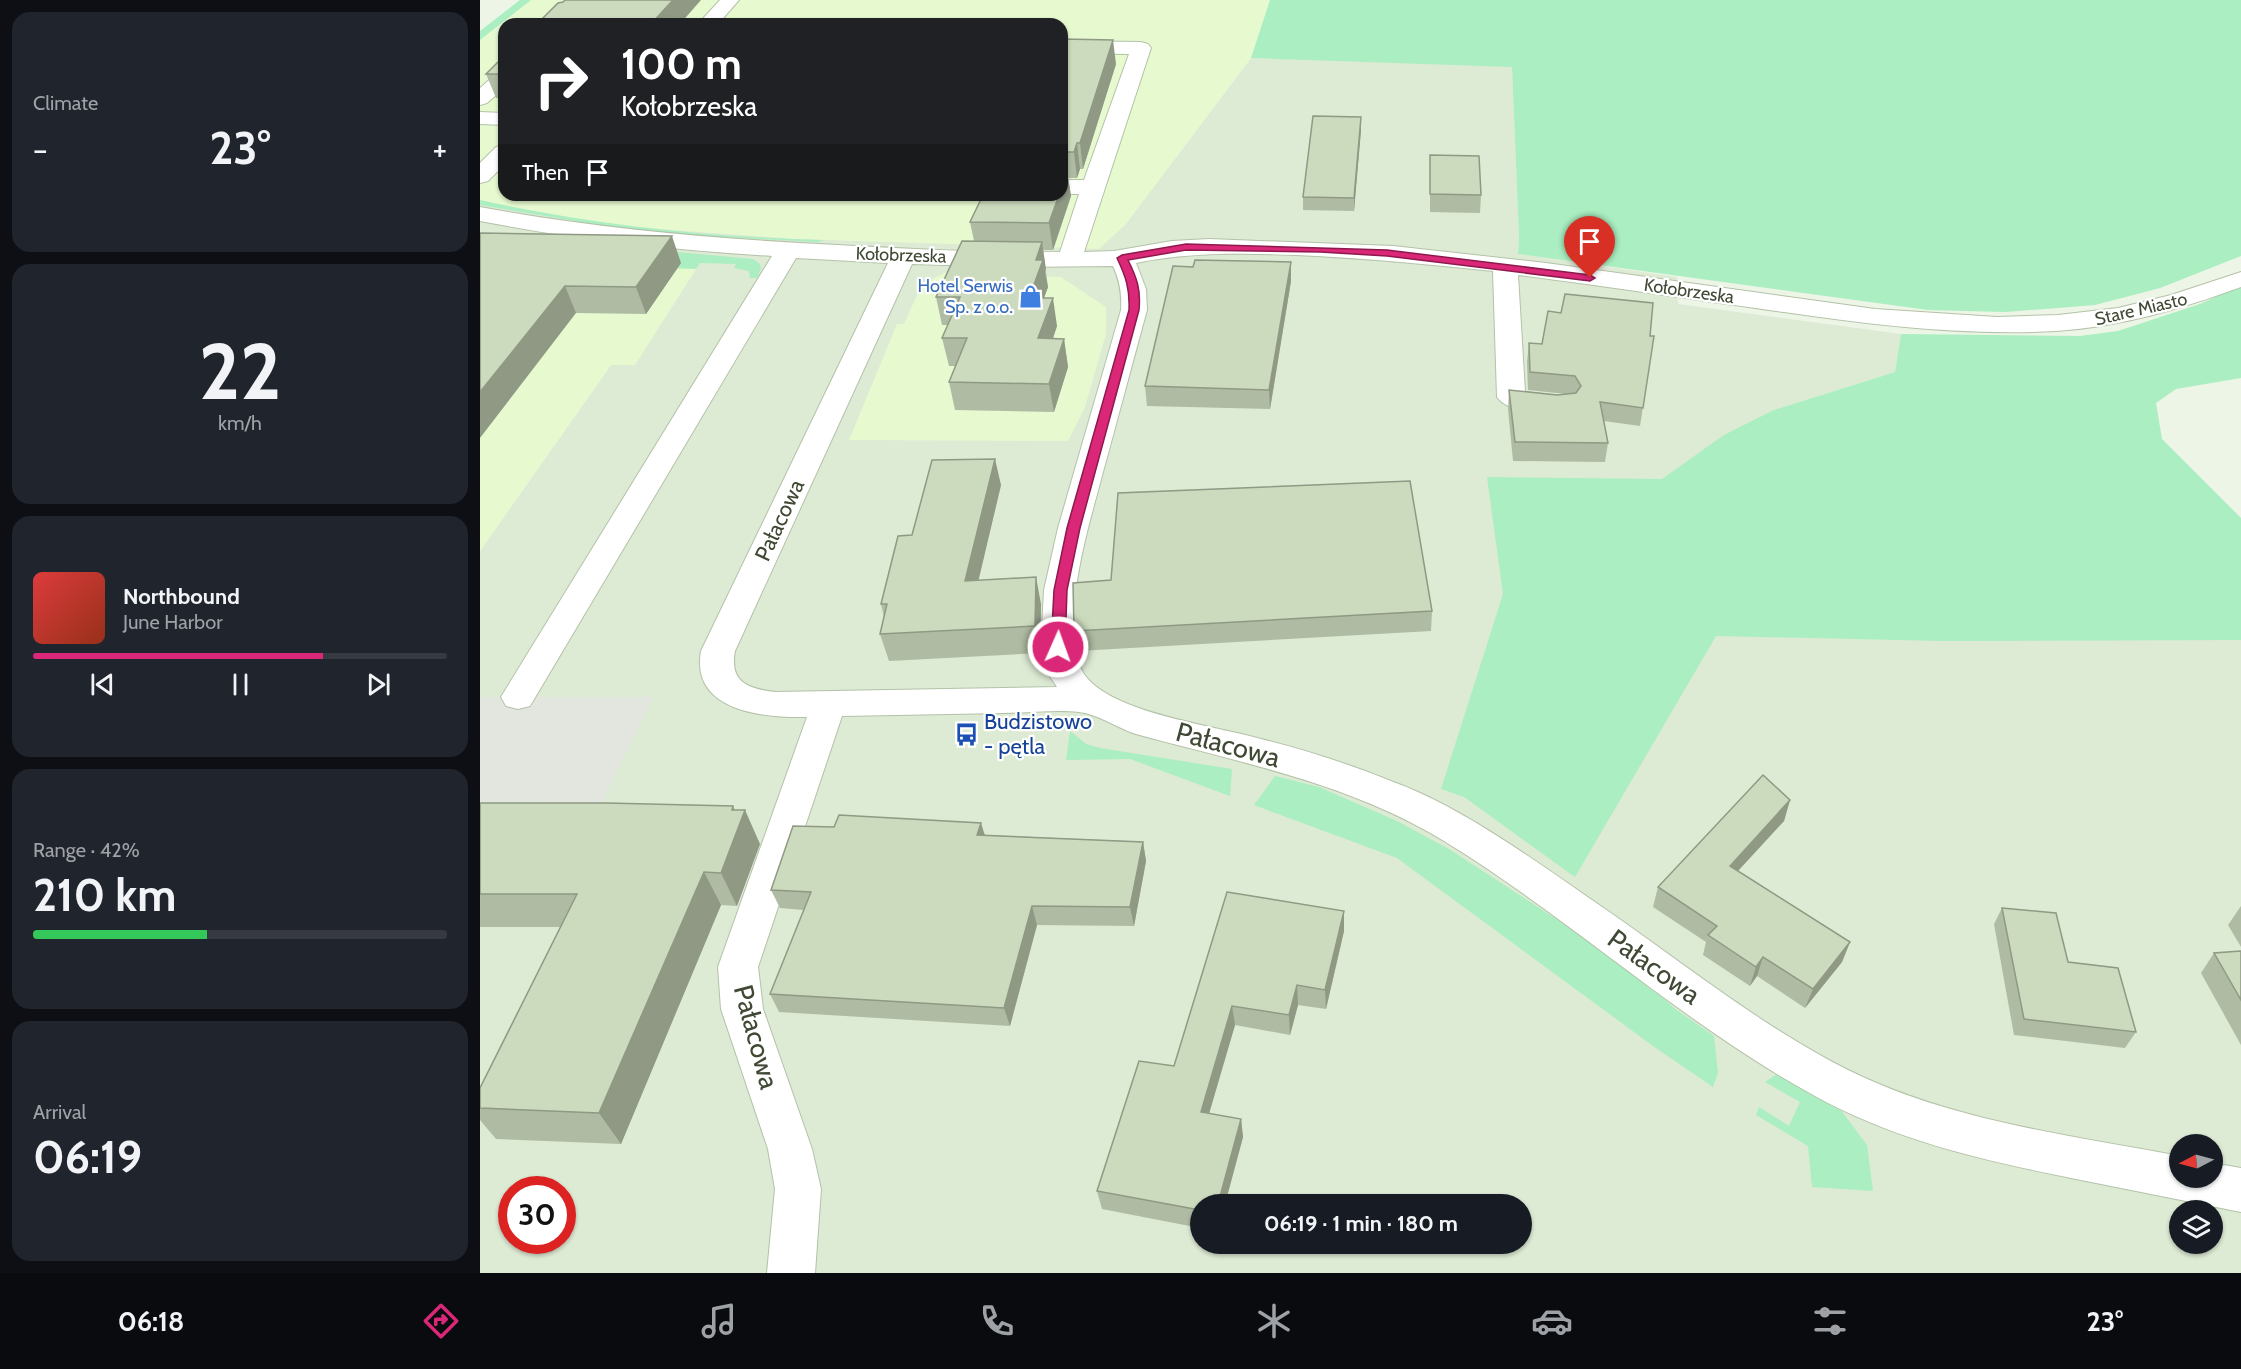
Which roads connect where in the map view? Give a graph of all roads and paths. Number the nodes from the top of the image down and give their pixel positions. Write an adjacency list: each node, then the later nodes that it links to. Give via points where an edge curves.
1 (730, 0): 2 (street)
2 (714, 18)
3 (1068, 47): 11 (street, via 1141,48)
4 (498, 82): 5 (street)
5 (480, 99)
6 (480, 118): 7 (street)
7 (498, 119)
8 (498, 158): 9 (street)
9 (480, 176)
10 (1068, 187): 11 (street)
11 (1093, 187): 16 (street)
12 (480, 214): 13 (street, Kołobrzeska, via 627,239)
13 (788, 250): 14 (street, Kołobrzeska); 21 (street)
14 (903, 256): 16 (street, Kołobrzeska); 23 (street, Pałacowa, via 718,651 717,670 726,688 743,698 776,705)
15 (1122, 258): 16 (street, Kołobrzeska); 17 (street, Kołobrzeska, via 1186,247 1234,246 1387,253); 22 (street, Pałacowa, via 1136,291 1134,310 1073,528 1060,590 1058,647 1066,675)
16 (1070, 259)
17 (1505, 266): 19 (street, Kołobrzeska, via 1887,318); 20 (street, via 1511,397)
18 (2241, 279): 19 (street, Stare Miasto, via 2161,308 2112,318)
19 (2038, 325)
20 (1563, 403)
21 (518, 697)
22 (1085, 699): 23 (street, Pałacowa); 24 (street, Pałacowa, via 1136,721 1340,776 1409,804 1458,831 1577,910 1750,1035 1831,1083 1889,1110 2007,1144)
23 (829, 704): 25 (street, Pałacowa, via 738,967 742,1009 790,1149 798,1189)
24 (2241, 1190)
25 (791, 1273)

